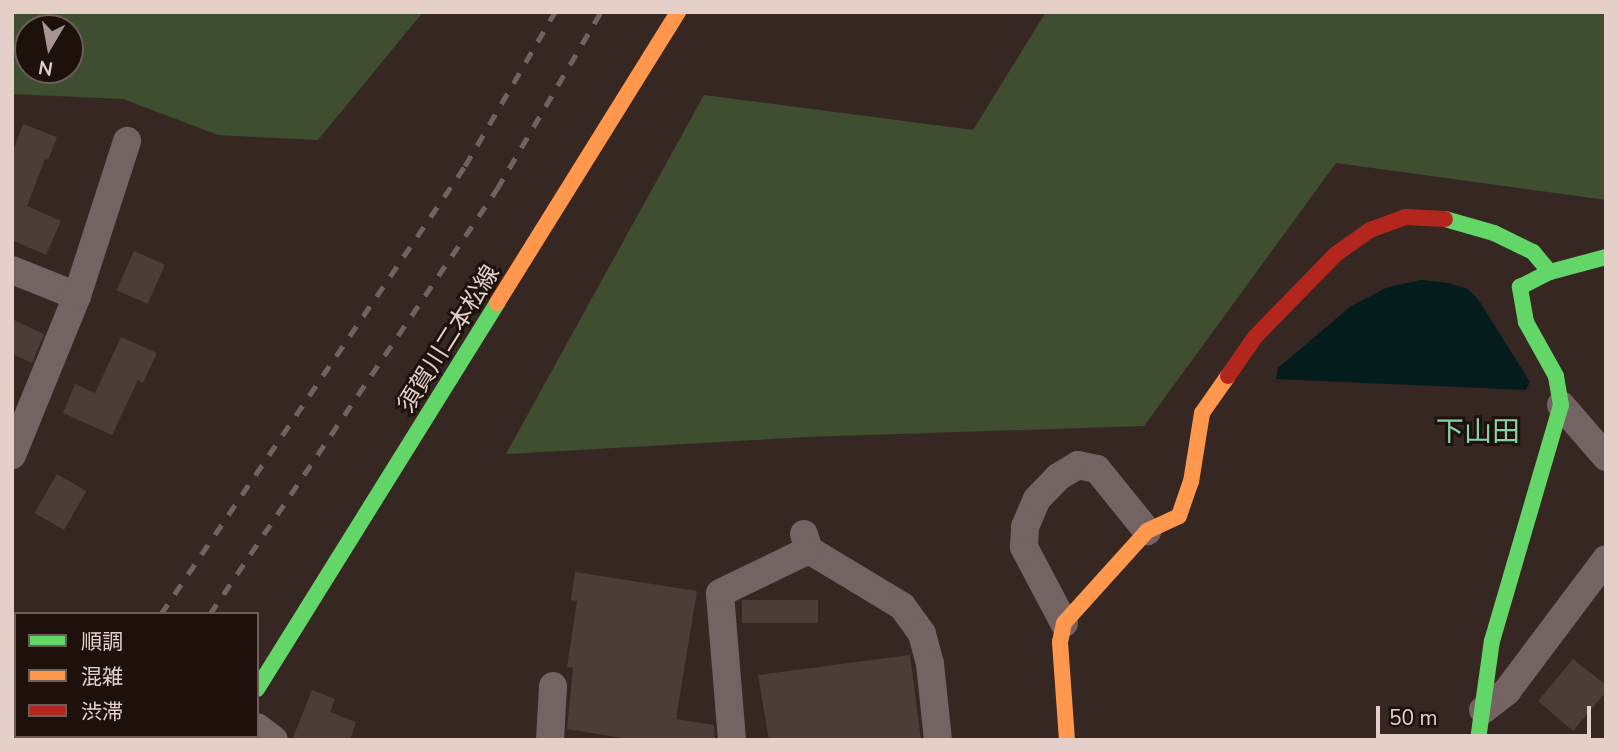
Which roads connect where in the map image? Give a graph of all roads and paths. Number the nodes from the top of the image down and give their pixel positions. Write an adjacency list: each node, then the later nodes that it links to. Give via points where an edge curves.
1 (678, 12): 13 (street, 須賀川二本松線)
2 (127, 141): 6 (street)
3 (1606, 257): 5 (street)
4 (12, 270): 6 (street)
5 (1550, 272): 7 (street, via 1525,282 1518,292 1526,322 1556,376); 10 (street, via 1533,252 1494,233 1446,219 1405,217 1370,230 1336,254 1247,347 1202,413 1191,482 1179,516)
6 (77, 296): 8 (street)
7 (1561, 405): 9 (street); 15 (street, via 1493,641)
8 (12, 455)
9 (1606, 457)
10 (1147, 531): 12 (street); 12 (street, via 1097,469 1078,466 1058,477 1037,499 1025,527 1024,547)
11 (1606, 559): 15 (street, via 1507,691)
12 (1065, 623): 21 (street, via 1060,642)
13 (259, 686)
14 (553, 686): 18 (street)
15 (1483, 710): 22 (street)
16 (259, 729): 17 (street)
17 (274, 740)
18 (550, 740)
19 (732, 740): 20 (street, via 720,593 806,542 902,606 922,634)
20 (938, 740)
21 (1067, 740)
22 (1478, 740)

